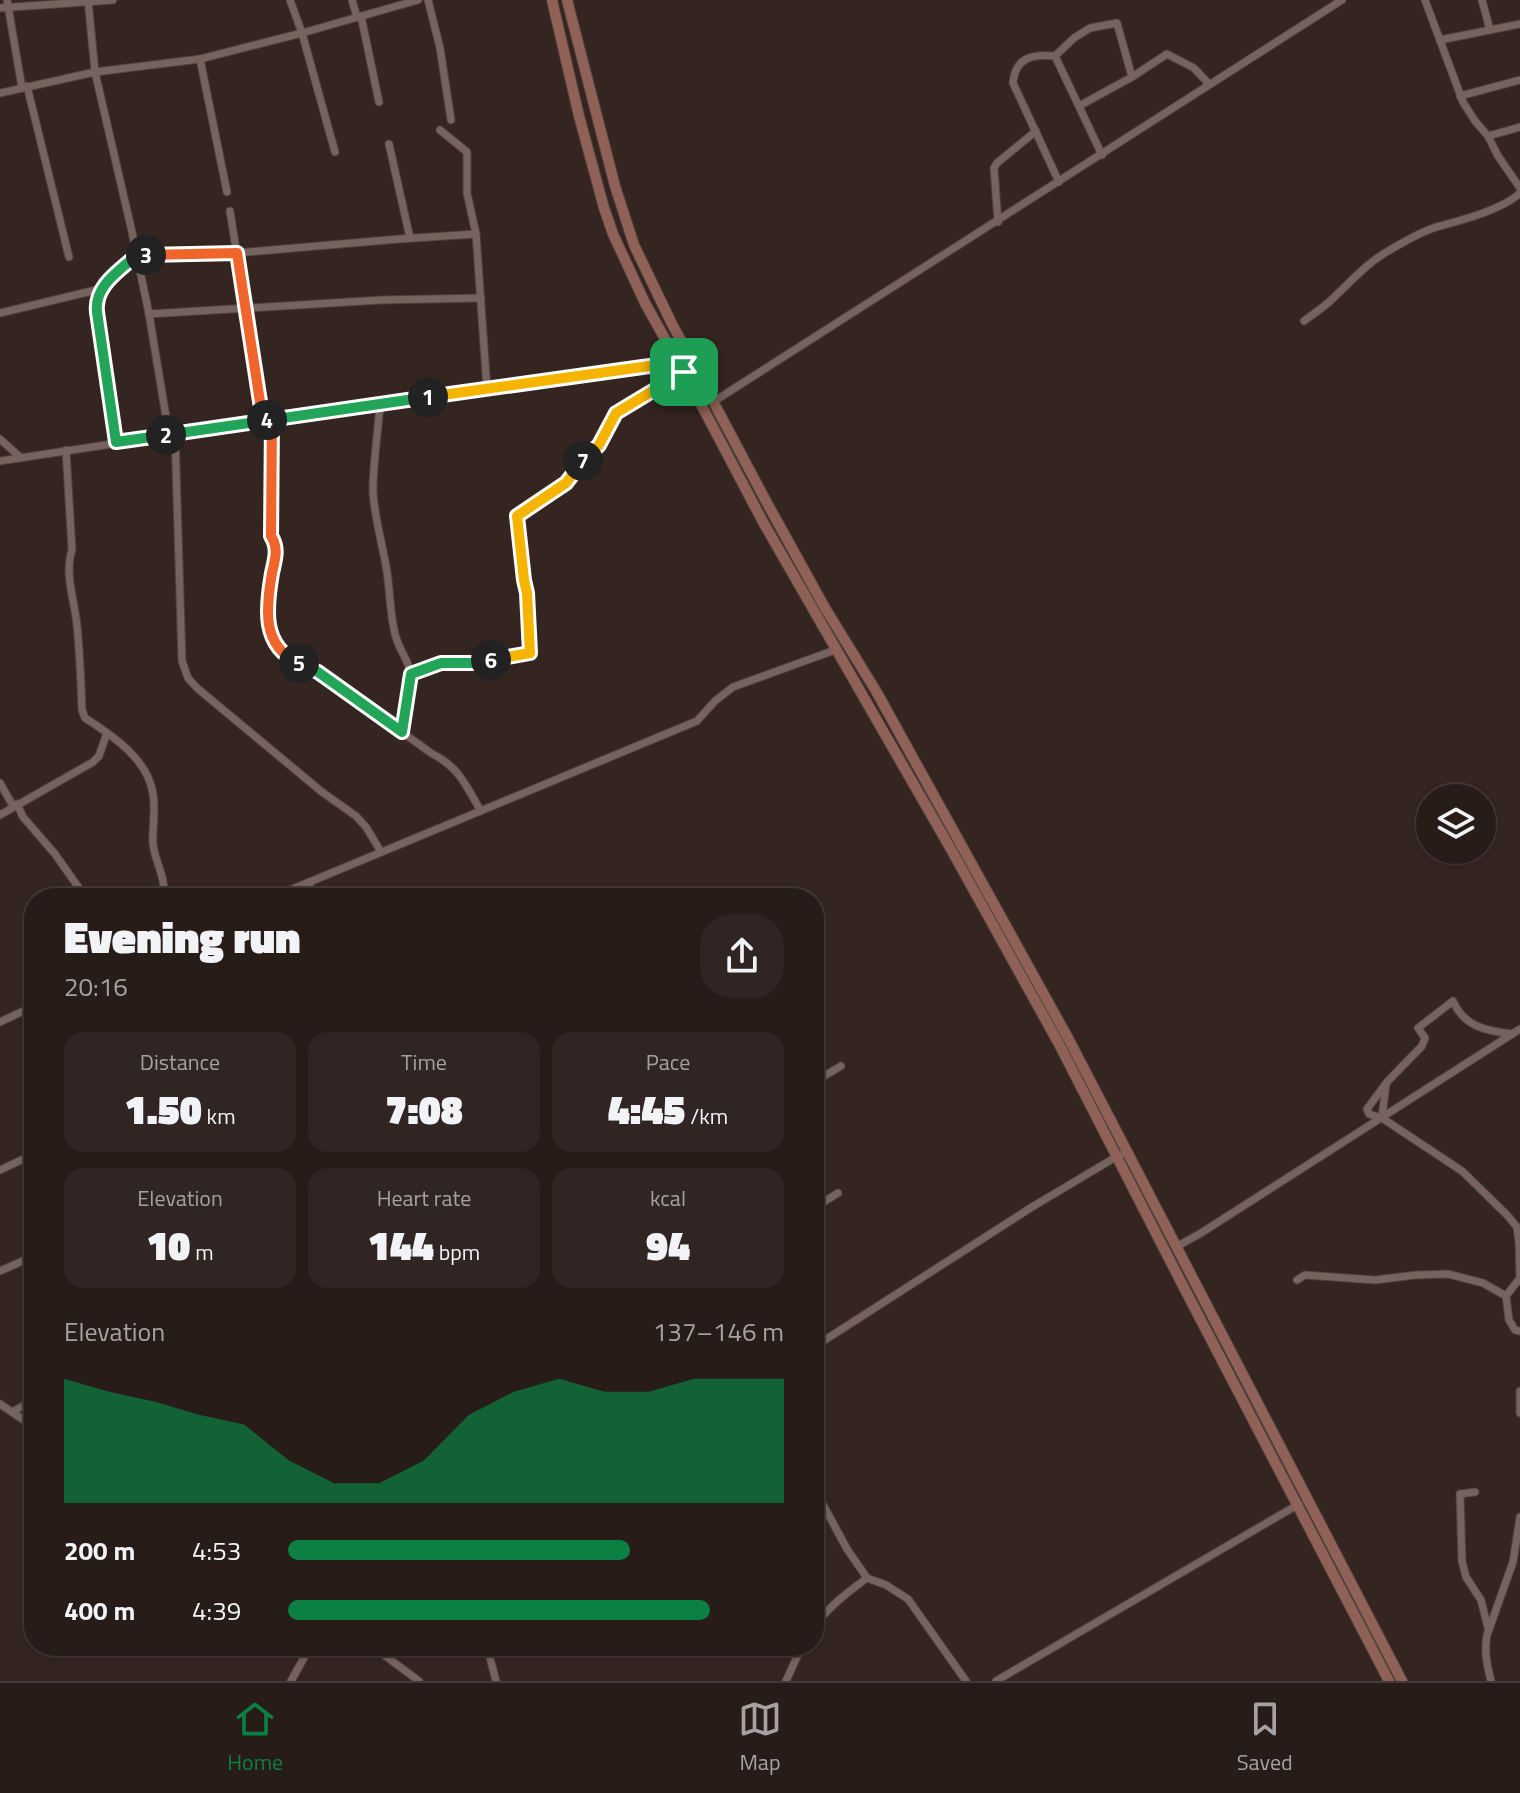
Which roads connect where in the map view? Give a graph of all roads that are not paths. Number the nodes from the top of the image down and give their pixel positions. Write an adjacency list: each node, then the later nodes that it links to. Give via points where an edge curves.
1 (113, 0): 11 (street)
2 (290, 0): 17 (street)
3 (352, 0): 14 (street)
4 (418, 0): 14 (street)
5 (428, 0): 30 (street)
6 (552, 0): 55 (main road, via 613,234)
7 (567, 0): 57 (main road, via 634,245)
8 (1342, 0): 24 (street)
9 (1425, 0): 18 (street)
10 (1495, 0): 12 (street)
11 (88, 2): 13 (street); 21 (street)
12 (1482, 2): 16 (street)
13 (5, 5): 25 (street)
14 (359, 17): 17 (street); 28 (street)
15 (1520, 24): 16 (street)
16 (1490, 30): 18 (street)
17 (302, 33): 20 (street); 36 (street)
18 (1440, 40): 27 (street)
19 (1055, 56): 22 (street, via 1090,28 1117,23); 29 (street); 33 (street, via 1030,56 1014,73 1013,83)
20 (200, 59): 21 (street); 41 (street)
21 (95, 72): 25 (street); 46 (street)
22 (1132, 77): 24 (street, via 1167,54 1194,68); 29 (street)
23 (1520, 80): 27 (street)
24 (1209, 84): 37 (street)
25 (24, 87): 26 (street); 48 (street)
26 (0, 93)
27 (1460, 96): 34 (street)
28 (379, 102)
29 (1079, 106): 37 (street)
30 (451, 120)
31 (1520, 127): 34 (street)
32 (440, 130): 44 (street, via 467,152 467,193)
33 (1036, 131): 39 (street); 43 (street, via 994,168)
34 (1488, 136): 38 (street)
35 (389, 144): 45 (street)
36 (335, 152)
37 (1102, 155): 39 (street)
38 (1516, 174): 40 (street)
39 (1059, 182): 43 (street)
40 (1520, 190): 54 (street, via 1485,212 1438,226 1388,251)
41 (227, 192)
42 (230, 211): 47 (street)
43 (998, 222): 57 (street)
44 (476, 234): 45 (street); 50 (street)
45 (410, 238): 47 (street)
46 (136, 252): 47 (street); 49 (street); 53 (street)
47 (237, 253): 51 (street)
48 (69, 257)
49 (100, 289): 52 (street); 62 (street, via 96,303)
50 (481, 298): 51 (street); 56 (street)
51 (245, 307): 53 (street); 59 (street)
52 (0, 313)
53 (149, 314): 60 (street)
54 (1304, 321)
55 (681, 367): 56 (street); 66 (main road); 67 (street, via 616,413 599,445 566,483 517,516 530,653 441,663)
56 (487, 389): 58 (street)
57 (713, 402): 88 (main road, via 1068,1038)
58 (380, 404): 59 (street); 67 (street, via 374,506 394,632)
59 (268, 420): 60 (street); 68 (street, via 271,536 277,550 270,590 272,638 289,659 318,672)
60 (172, 434): 62 (street); 74 (street, via 182,661 188,678 356,816)
61 (0, 439): 64 (street)
62 (116, 442): 63 (street)
63 (66, 450): 64 (street); 69 (street, via 69,568 82,710)
64 (20, 457): 65 (street)
65 (0, 461)
66 (835, 650): 72 (street, via 733,687 697,721); 88 (main road)
67 (411, 674): 68 (street)
68 (402, 732): 72 (street, via 457,770)
69 (107, 733): 71 (street, via 93,762); 77 (street, via 132,753 148,777 153,845)
70 (0, 783): 71 (street)
71 (15, 805): 73 (street); 76 (street)
72 (481, 811): 74 (street)
73 (0, 815)
74 (381, 852): 75 (street)
75 (309, 882): 78 (street); 79 (street)
76 (79, 888)
77 (165, 888)
78 (295, 888)
79 (310, 888)
80 (24, 1011): 81 (street)
81 (0, 1022)
82 (1520, 1029): 83 (street)
83 (1512, 1034): 86 (street, via 1482,1030 1457,1011 1453,1001 1418,1028 1425,1038 1422,1046); 87 (street)
84 (841, 1066): 85 (street)
85 (824, 1076)
86 (1387, 1082): 87 (street); 87 (street, via 1367,1109)
87 (1382, 1118): 93 (street); 97 (street, via 1462,1171 1517,1227 1520,1278)
88 (1122, 1154): 93 (main road); 99 (street); 107 (main road)
89 (24, 1159): 90 (street)
90 (0, 1170)
91 (838, 1193): 92 (street)
92 (824, 1202)
93 (1176, 1247): 107 (main road)
94 (24, 1260): 95 (street)
95 (0, 1271)
96 (1297, 1280): 97 (street, via 1305,1275 1375,1280 1448,1274)
97 (1506, 1296): 98 (street, via 1509,1320)
98 (1520, 1331)
99 (824, 1341)
100 (1520, 1391): 104 (street)
101 (0, 1404): 103 (street)
102 (24, 1405): 103 (street)
103 (12, 1412): 105 (street)
104 (1520, 1413)
105 (24, 1420)
106 (1475, 1492): 112 (street, via 1460,1494 1462,1561)
107 (1303, 1502): 123 (street); 124 (main road); 125 (main road)
108 (824, 1506): 110 (street)
109 (1520, 1517): 112 (street, via 1513,1562)
110 (867, 1578): 111 (street); 117 (street, via 908,1599)
111 (824, 1614)
112 (1489, 1630): 126 (street, via 1485,1657)
113 (305, 1656): 118 (street)
114 (385, 1656): 119 (street)
115 (490, 1656): 120 (street)
116 (797, 1656): 121 (street)
117 (965, 1679): 122 (street)
118 (291, 1681)
119 (419, 1681)
120 (496, 1681)
121 (786, 1681)
122 (976, 1681)
123 (996, 1681)
124 (1389, 1681)
125 (1402, 1681)
126 (1491, 1681)

